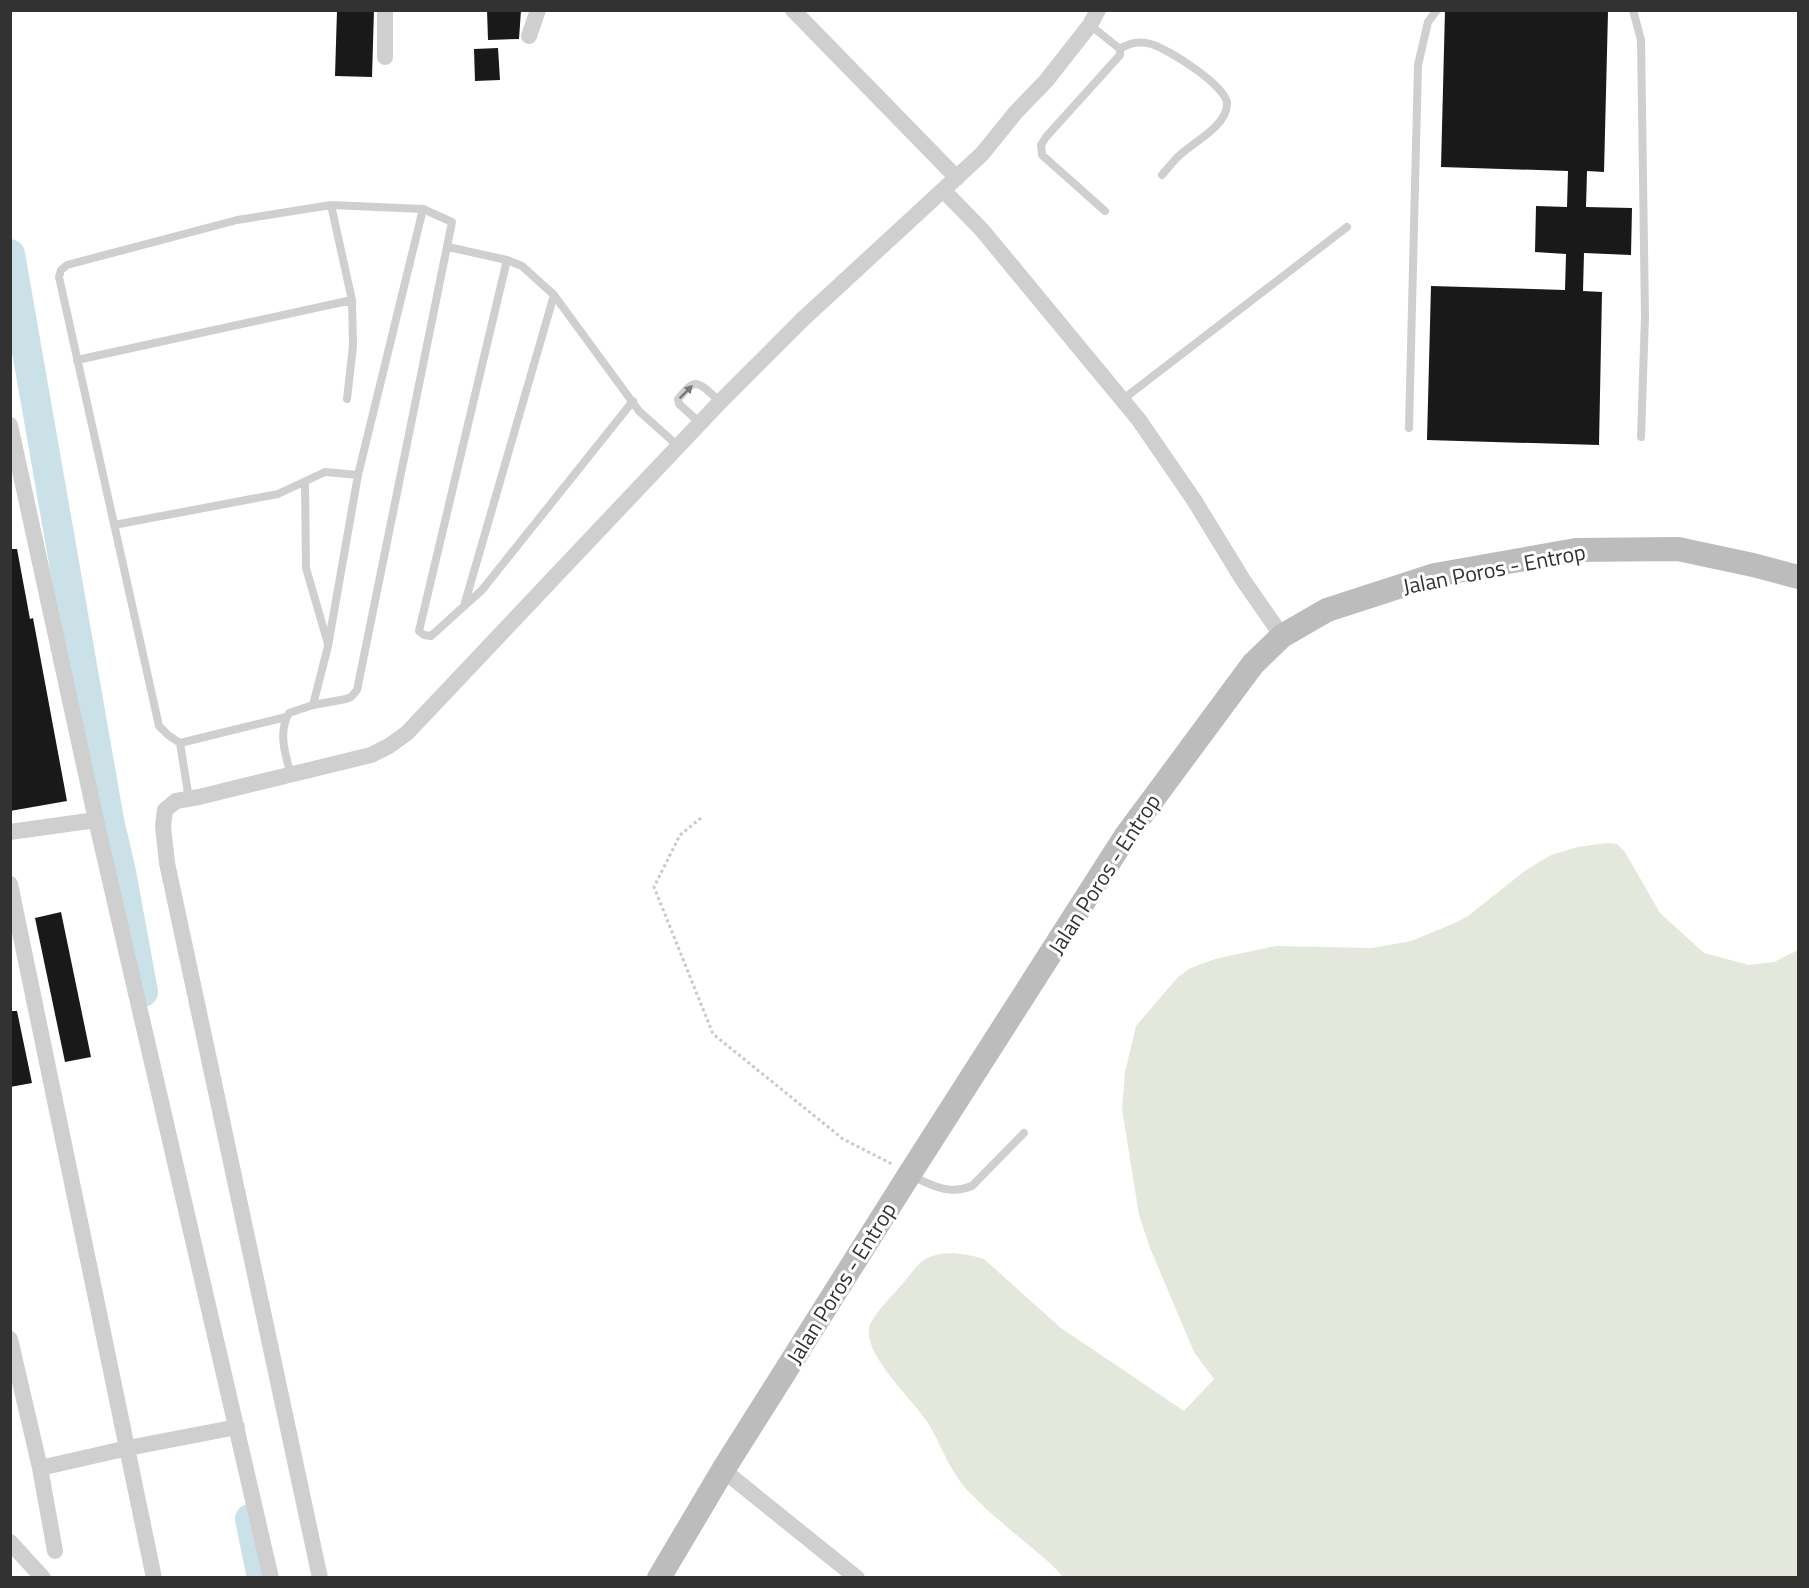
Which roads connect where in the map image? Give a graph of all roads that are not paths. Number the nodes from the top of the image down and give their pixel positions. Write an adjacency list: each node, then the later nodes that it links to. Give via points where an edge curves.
1 (385, 10): 9 (street)
2 (538, 10): 7 (street)
3 (793, 10): 10 (street)
4 (1437, 10): 28 (lane, via 1428,22 1418,65)
5 (1633, 10): 29 (lane, via 1641,40 1645,316)
6 (1094, 18): 8 (lane); 10 (street, via 982,154)
7 (529, 36)
8 (1120, 49): 11 (lane, via 1126,44 1150,43 1209,80 1226,96 1224,116); 15 (lane, via 1117,59 1041,145 1042,155)
9 (385, 57)
10 (949, 169): 12 (street)
11 (1162, 174)
12 (943, 190): 23 (street, via 982,230); 25 (street)
13 (331, 205): 14 (lane); 20 (lane); 21 (lane, via 237,220 67,265 58,277)
14 (423, 209): 17 (lane, via 453,222); 31 (lane)
15 (1105, 211)
16 (1347, 227): 23 (lane)
17 (448, 247): 18 (lane); 38 (lane, via 357,690 346,699)
18 (507, 260): 19 (lane, via 522,266); 35 (lane, via 419,630 430,636)
19 (554, 295): 24 (lane); 35 (lane)
20 (352, 300): 21 (lane); 22 (lane)
21 (77, 360): 33 (lane)
22 (347, 399)
23 (1122, 400): 36 (street, via 1194,500)
24 (633, 401): 30 (lane); 35 (lane, via 482,590)
25 (720, 402): 26 (street); 26 (lane, one-way to 25, via 678,399 697,384)
26 (700, 423): 30 (street)
27 (10, 425): 43 (street)
28 (1409, 428)
29 (1641, 437)
30 (678, 446): 41 (street, via 407,733 371,755)
31 (358, 475): 32 (lane, via 325,472); 37 (lane)
32 (304, 482): 33 (lane, via 278,494); 37 (lane, via 306,568)
33 (114, 525): 40 (lane, via 159,726)
34 (1798, 577): 36 (main road, Jalan Poros - Entrop, via 1678,549 1576,550 1435,575 1328,610)
35 (463, 606)
36 (1282, 636): 47 (main road, Jalan Poros - Entrop, via 1253,664 1125,837)
37 (328, 646): 38 (lane)
38 (313, 705): 39 (lane)
39 (286, 717): 40 (lane); 41 (lane, via 285,750)
40 (180, 742): 42 (lane)
41 (290, 770): 42 (street)
42 (189, 799): 58 (street, via 176,801 165,810 167,863)
43 (96, 820): 44 (street); 49 (street)
44 (10, 832)
45 (10, 884): 50 (street)
46 (1024, 1133): 47 (lane, via 972,1186 960,1191 941,1190)
47 (909, 1175): 52 (main road, Jalan Poros - Entrop)
48 (10, 1339): 51 (street)
49 (237, 1427): 50 (street); 57 (street)
50 (128, 1448): 51 (street); 56 (street)
51 (40, 1468): 54 (street)
52 (723, 1470): 59 (main road, Jalan Poros - Entrop); 60 (street)
53 (10, 1542): 55 (street)
54 (56, 1551)
55 (43, 1578)
56 (153, 1578)
57 (271, 1578)
58 (320, 1578)
59 (659, 1578)
60 (857, 1578)

